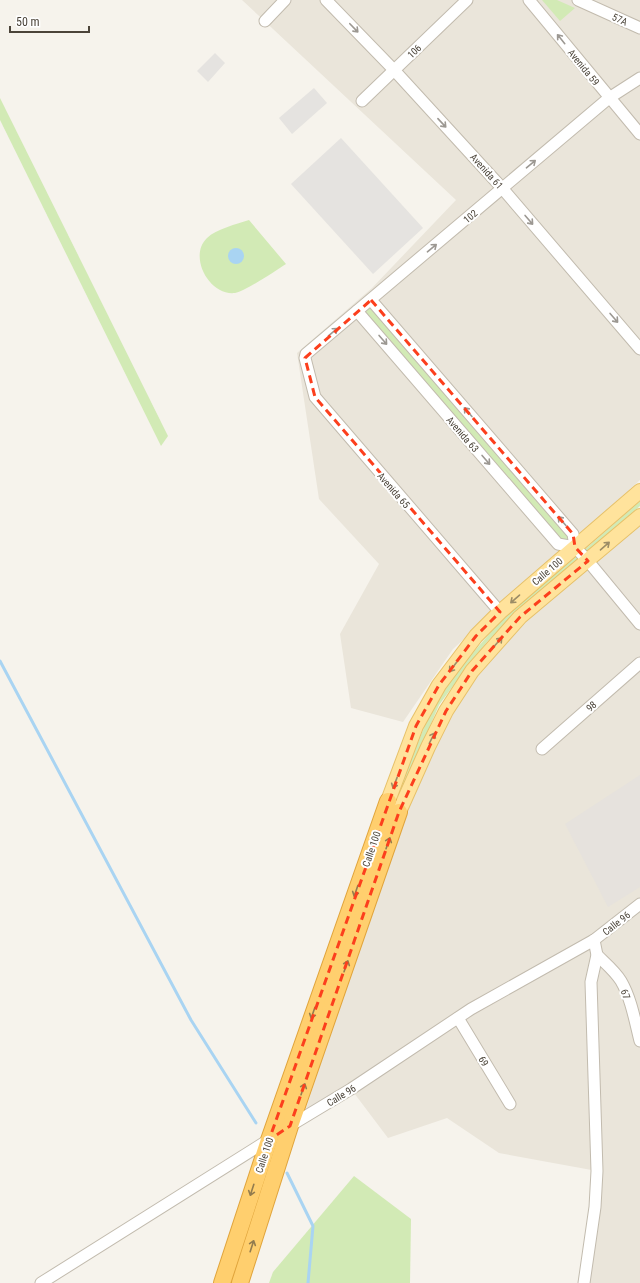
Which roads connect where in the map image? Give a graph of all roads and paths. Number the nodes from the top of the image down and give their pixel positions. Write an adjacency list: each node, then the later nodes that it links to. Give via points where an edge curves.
1 (285, 0): 6 (street)
2 (326, 0): 8 (street, Avenida 61, one-way to 8)
3 (467, 0): 8 (street, 106)
4 (529, 0): 10 (street, Avenida 59, one-way to 4)
5 (578, 0): 7 (street, 57A)
6 (265, 21)
7 (640, 28)
8 (394, 70): 11 (street, 106); 13 (street, Avenida 61, one-way to 13)
9 (640, 78): 10 (street, 102)
10 (609, 98): 12 (street, Avenida 59); 13 (street, 102, one-way to 10)
11 (362, 101)
12 (640, 134)
13 (502, 188): 14 (street, 102, one-way to 13); 16 (street, Avenida 61, one-way to 16)
14 (370, 300): 15 (street, 102); 20 (street, Avenida 63, one-way to 14, via 573,534)
15 (357, 311): 17 (street, 102, one-way to 15, via 306,354); 20 (street, Avenida 63, one-way to 20, via 558,544)
16 (640, 349)
17 (305, 358): 22 (street, Avenida 65, via 315,397)
18 (640, 491): 20 (main road, Calle 100)
19 (640, 516): 21 (main road, Calle 100, one-way to 19)
20 (575, 547): 21 (street, Avenida 63); 22 (main road, Calle 100, one-way to 22)
21 (588, 561): 23 (street, Avenida 63); 26 (main road, Calle 100, one-way to 21, via 472,671 520,617)
22 (500, 612): 26 (main road, Calle 100, one-way to 26, via 476,636 439,685 416,726)
23 (640, 624)
24 (640, 663): 25 (street, 98)
25 (542, 749)
26 (393, 807): 33 (highway, Calle 100, one-way to 26); 34 (highway, Calle 100, one-way to 34)
27 (639, 906): 28 (street, Calle 96)
28 (594, 940): 29 (street); 30 (street, Calle 96)
29 (597, 955): 31 (street, 67, via 622,982); 38 (street, via 591,982 597,1171 595,1207)
30 (458, 1018): 32 (street, 69); 33 (street, Calle 96)
31 (640, 1041)
32 (510, 1104)
33 (290, 1126): 34 (street, Calle 96); 37 (highway, Calle 100, one-way to 33)
34 (269, 1140): 35 (street, Calle 96); 36 (highway, Calle 100, one-way to 36)
35 (41, 1283)
36 (222, 1283)
37 (240, 1283)
38 (584, 1283)

